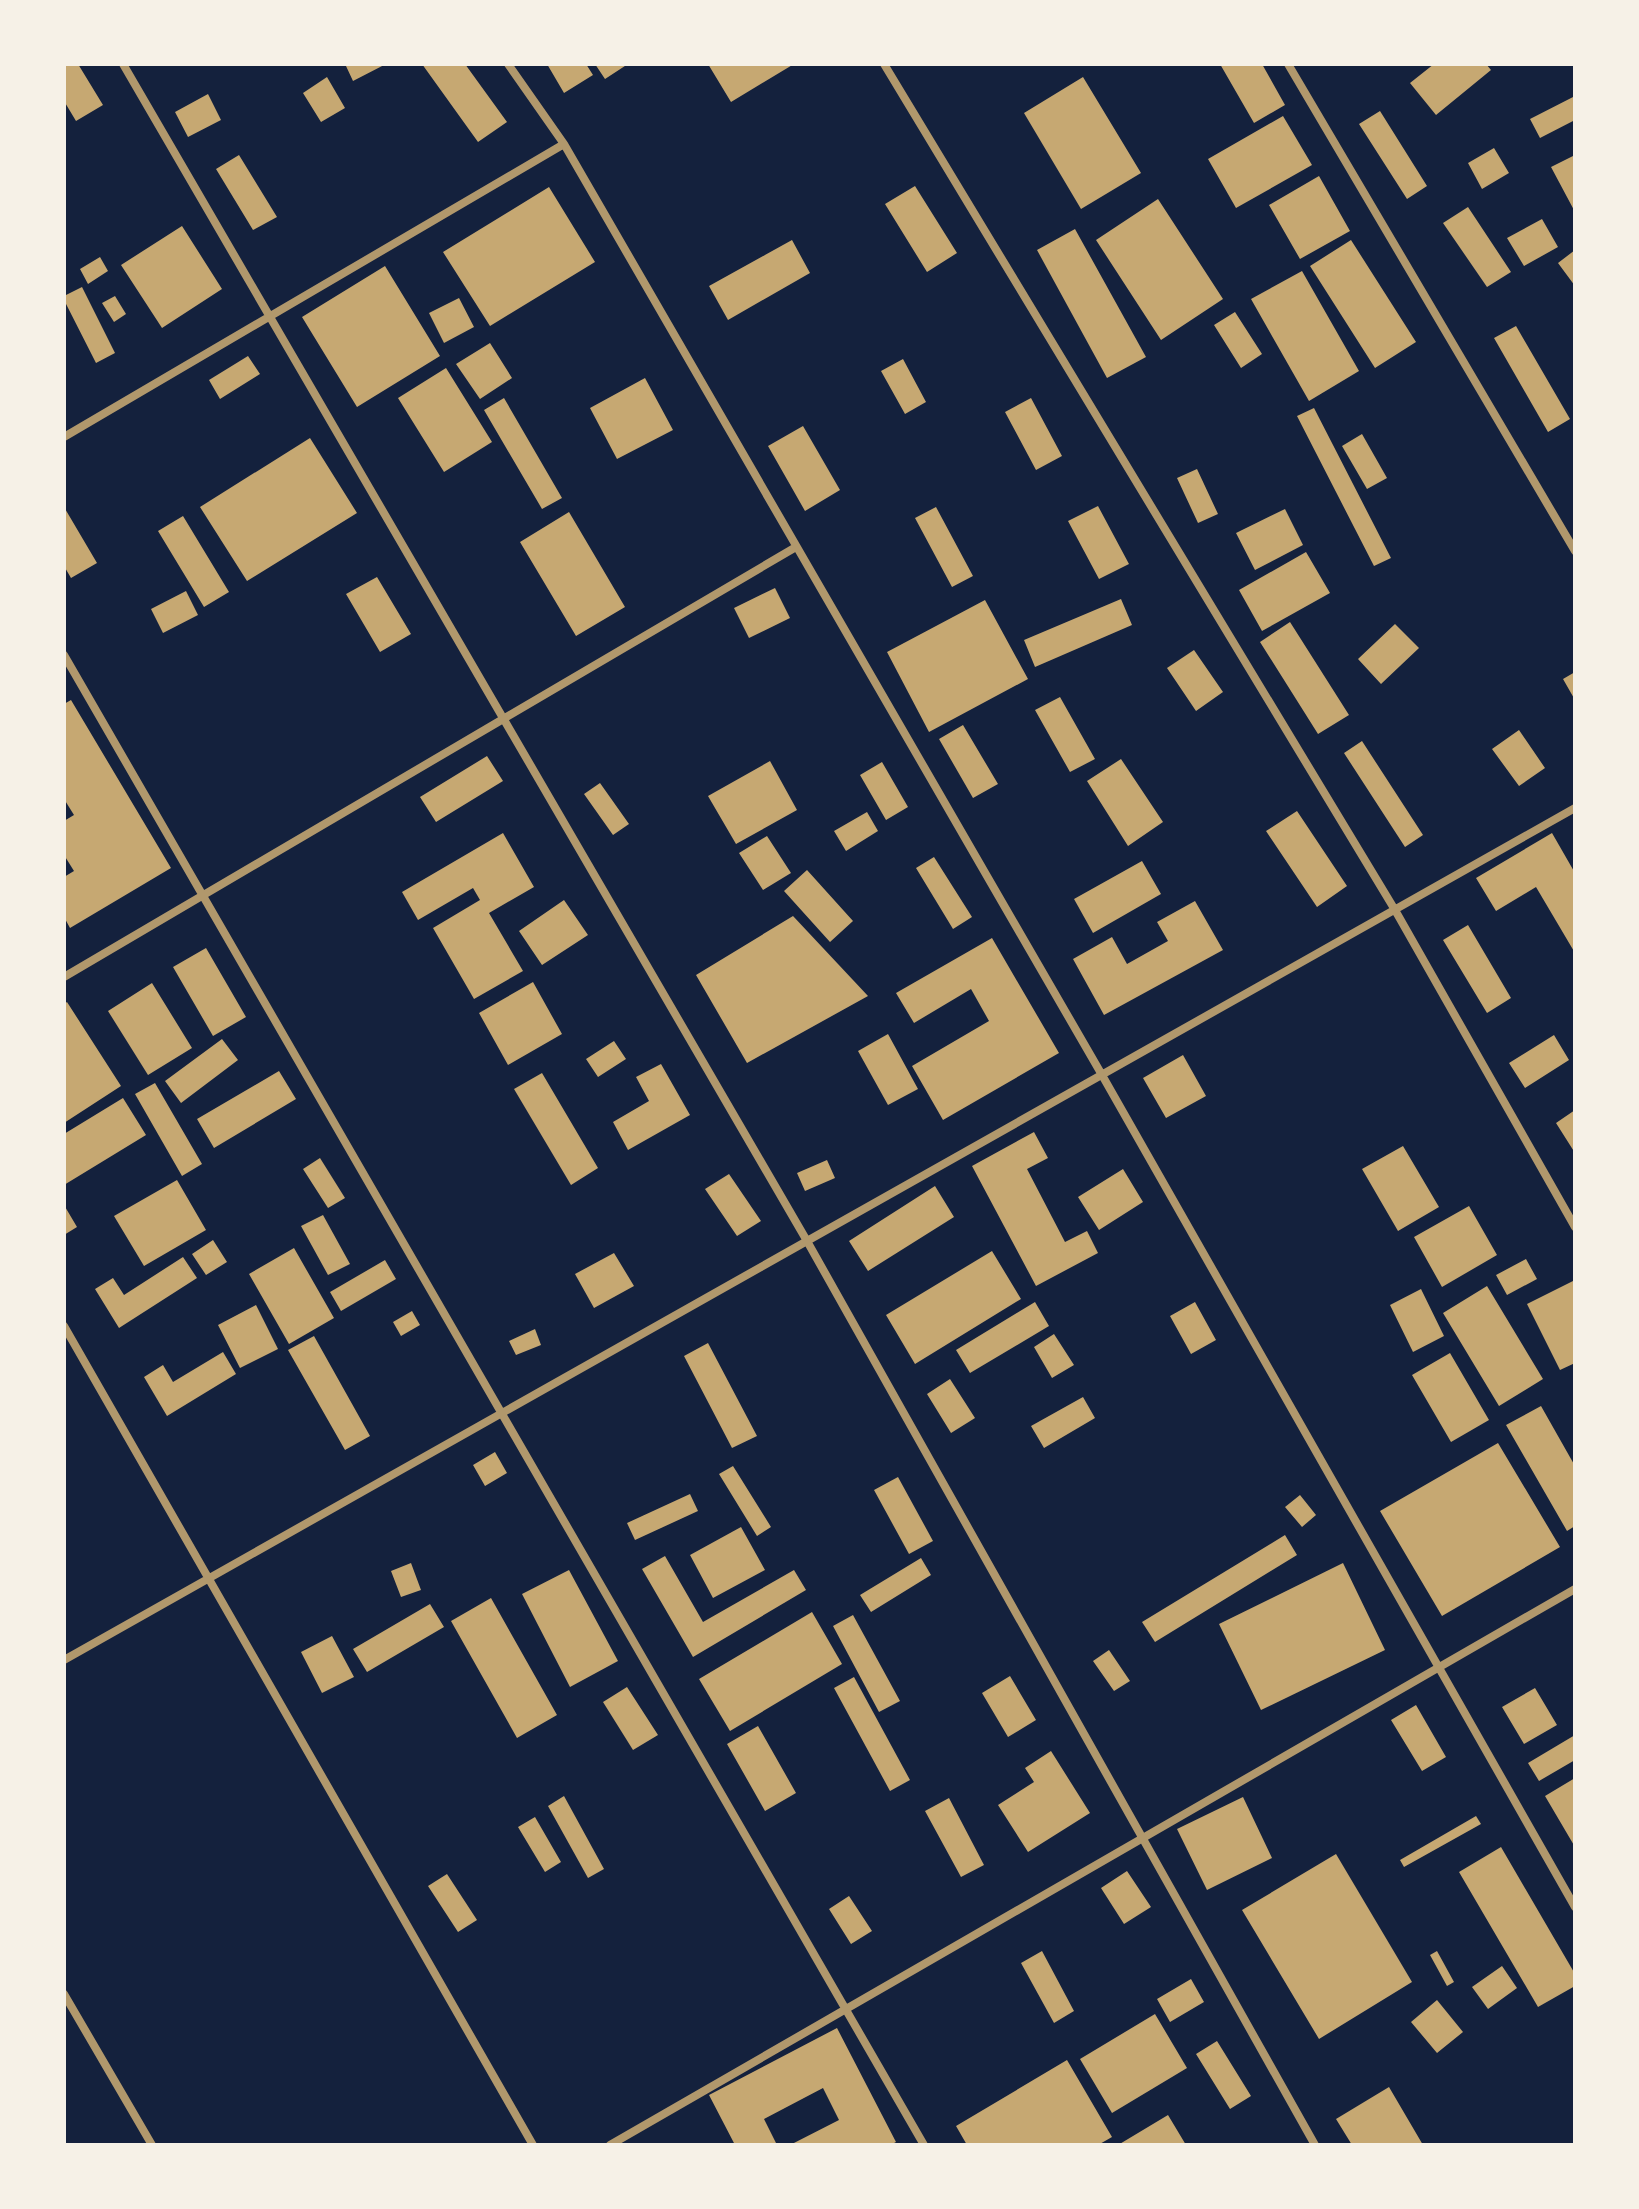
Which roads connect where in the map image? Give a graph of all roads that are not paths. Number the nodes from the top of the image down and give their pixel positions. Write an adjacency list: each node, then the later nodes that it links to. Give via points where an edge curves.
1 (123, 64): 6 (street)
2 (508, 64): 5 (street)
3 (884, 64): 14 (street)
4 (1288, 64): 9 (street)
5 (564, 144): 6 (street); 8 (street)
6 (270, 316): 7 (street); 11 (street)
7 (64, 437)
8 (796, 547): 11 (street); 16 (street)
9 (1575, 551)
10 (64, 655): 13 (street)
11 (504, 719): 13 (street); 18 (street)
12 (1575, 808): 14 (street)
13 (203, 896): 15 (street); 20 (street)
14 (1395, 910): 16 (street); 17 (street)
15 (64, 977)
16 (1102, 1075): 18 (street); 24 (street)
17 (1575, 1227)
18 (807, 1241): 20 (street); 25 (street)
19 (64, 1326): 21 (street)
20 (501, 1413): 21 (street); 28 (street)
21 (209, 1578): 23 (street); 30 (street)
22 (1575, 1589): 24 (street)
23 (64, 1660)
24 (1439, 1667): 25 (street); 26 (street)
25 (1142, 1838): 28 (street); 33 (street)
26 (1575, 1907)
27 (64, 1994): 29 (street)
28 (846, 2009): 31 (street); 32 (street)
29 (152, 2145)
30 (533, 2145)
31 (610, 2145)
32 (924, 2145)
33 (1315, 2145)

